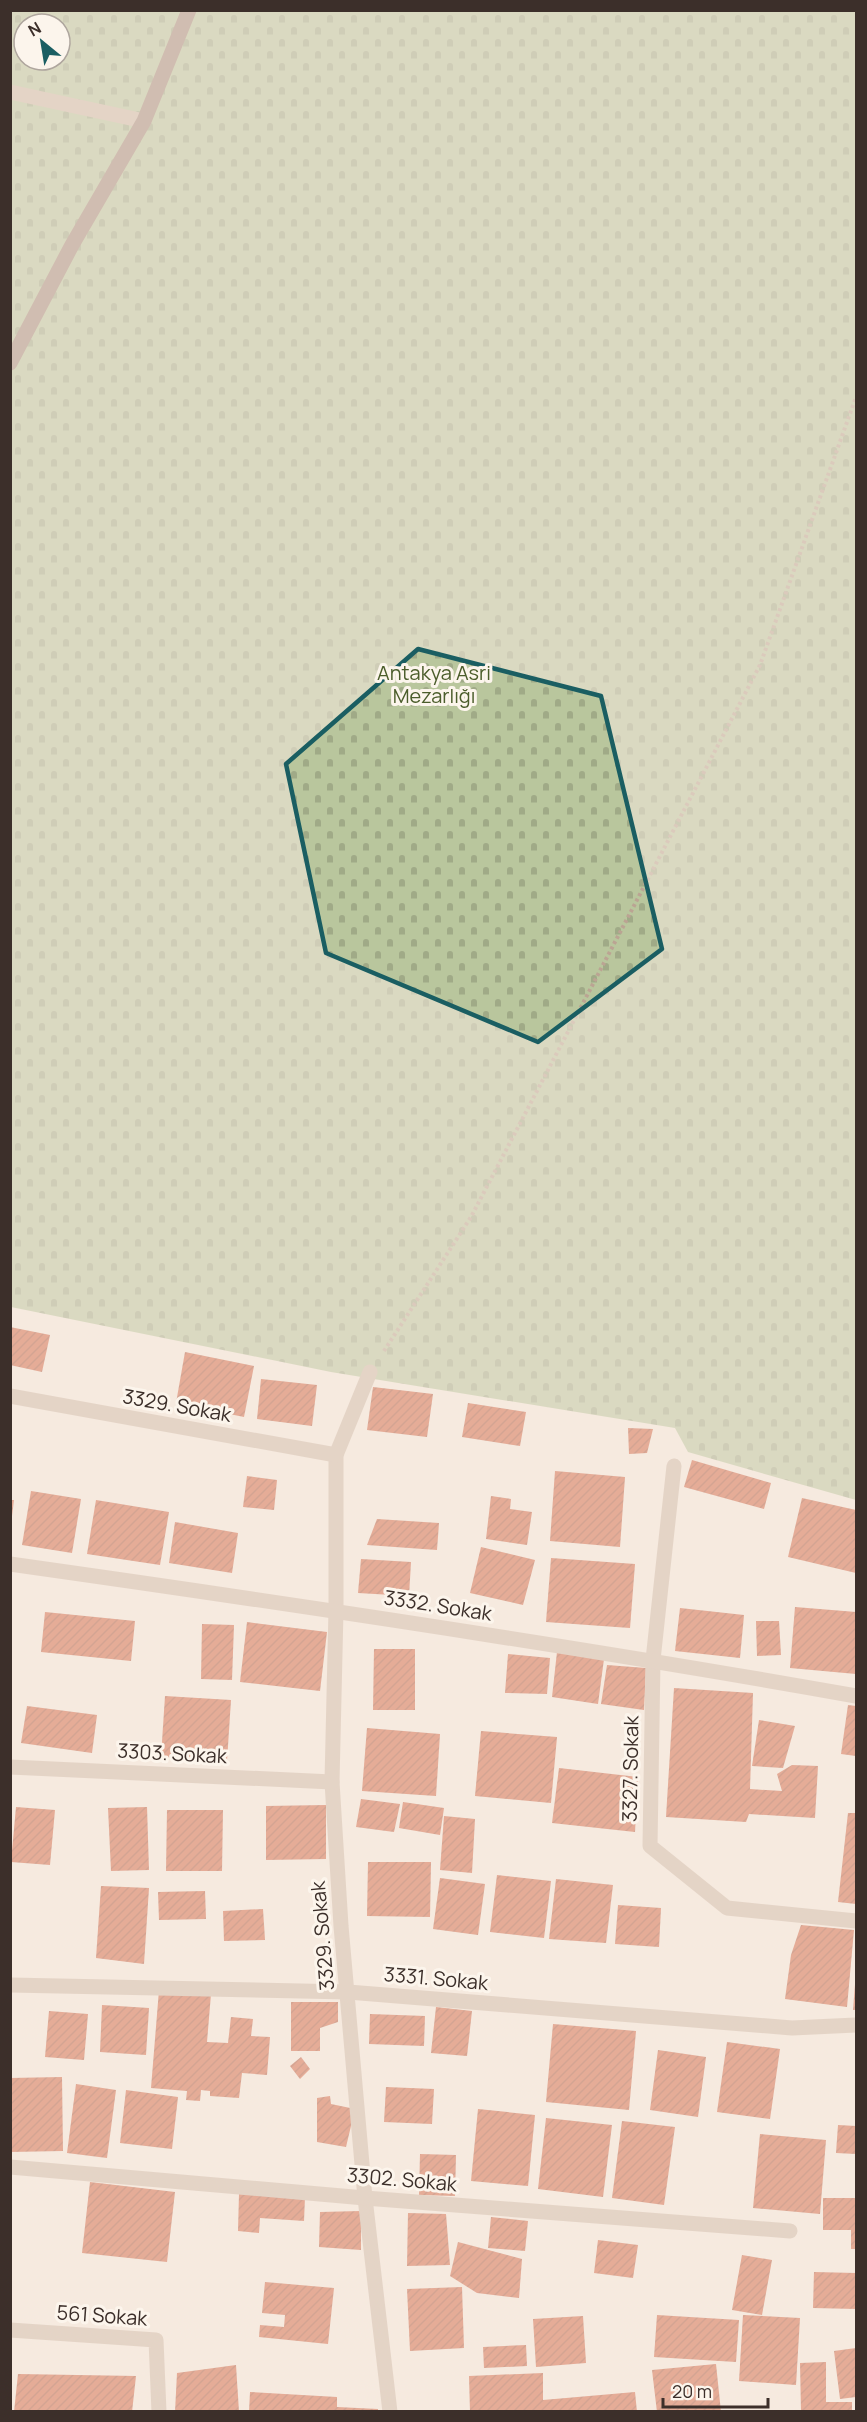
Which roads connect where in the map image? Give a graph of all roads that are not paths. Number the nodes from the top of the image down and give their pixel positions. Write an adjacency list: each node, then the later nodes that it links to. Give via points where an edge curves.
1 (189, 10): 3 (street)
2 (10, 92): 3 (street)
3 (144, 121): 4 (street)
4 (10, 363)
5 (370, 1372): 7 (street, 3329. Sokak)
6 (10, 1396): 7 (street, 3329. Sokak)
7 (336, 1455): 10 (street, 3329. Sokak)
8 (674, 1466): 11 (street, 3327. Sokak)
9 (10, 1564): 10 (street, 3332. Sokak)
10 (336, 1610): 11 (street, 3332. Sokak); 14 (street, 3329. Sokak)
11 (653, 1660): 12 (street, 3332. Sokak); 15 (street, 3327. Sokak, via 650,1846 727,1908)
12 (856, 1696)
13 (10, 1767): 14 (street, 3303. Sokak)
14 (332, 1782): 17 (street, 3329. Sokak)
15 (856, 1921)
16 (10, 1985): 17 (street, 3331. Sokak)
17 (348, 1992): 18 (street, 3331. Sokak, via 792,2028); 20 (street, 3329. Sokak)
18 (856, 2025)
19 (10, 2167): 20 (street, 3302. Sokak)
20 (365, 2198): 21 (street, 3302. Sokak); 24 (street, 3329. Sokak)
21 (790, 2231)
22 (10, 2330): 23 (street, 561 Sokak, via 156,2340)
23 (159, 2412)
24 (390, 2412)

